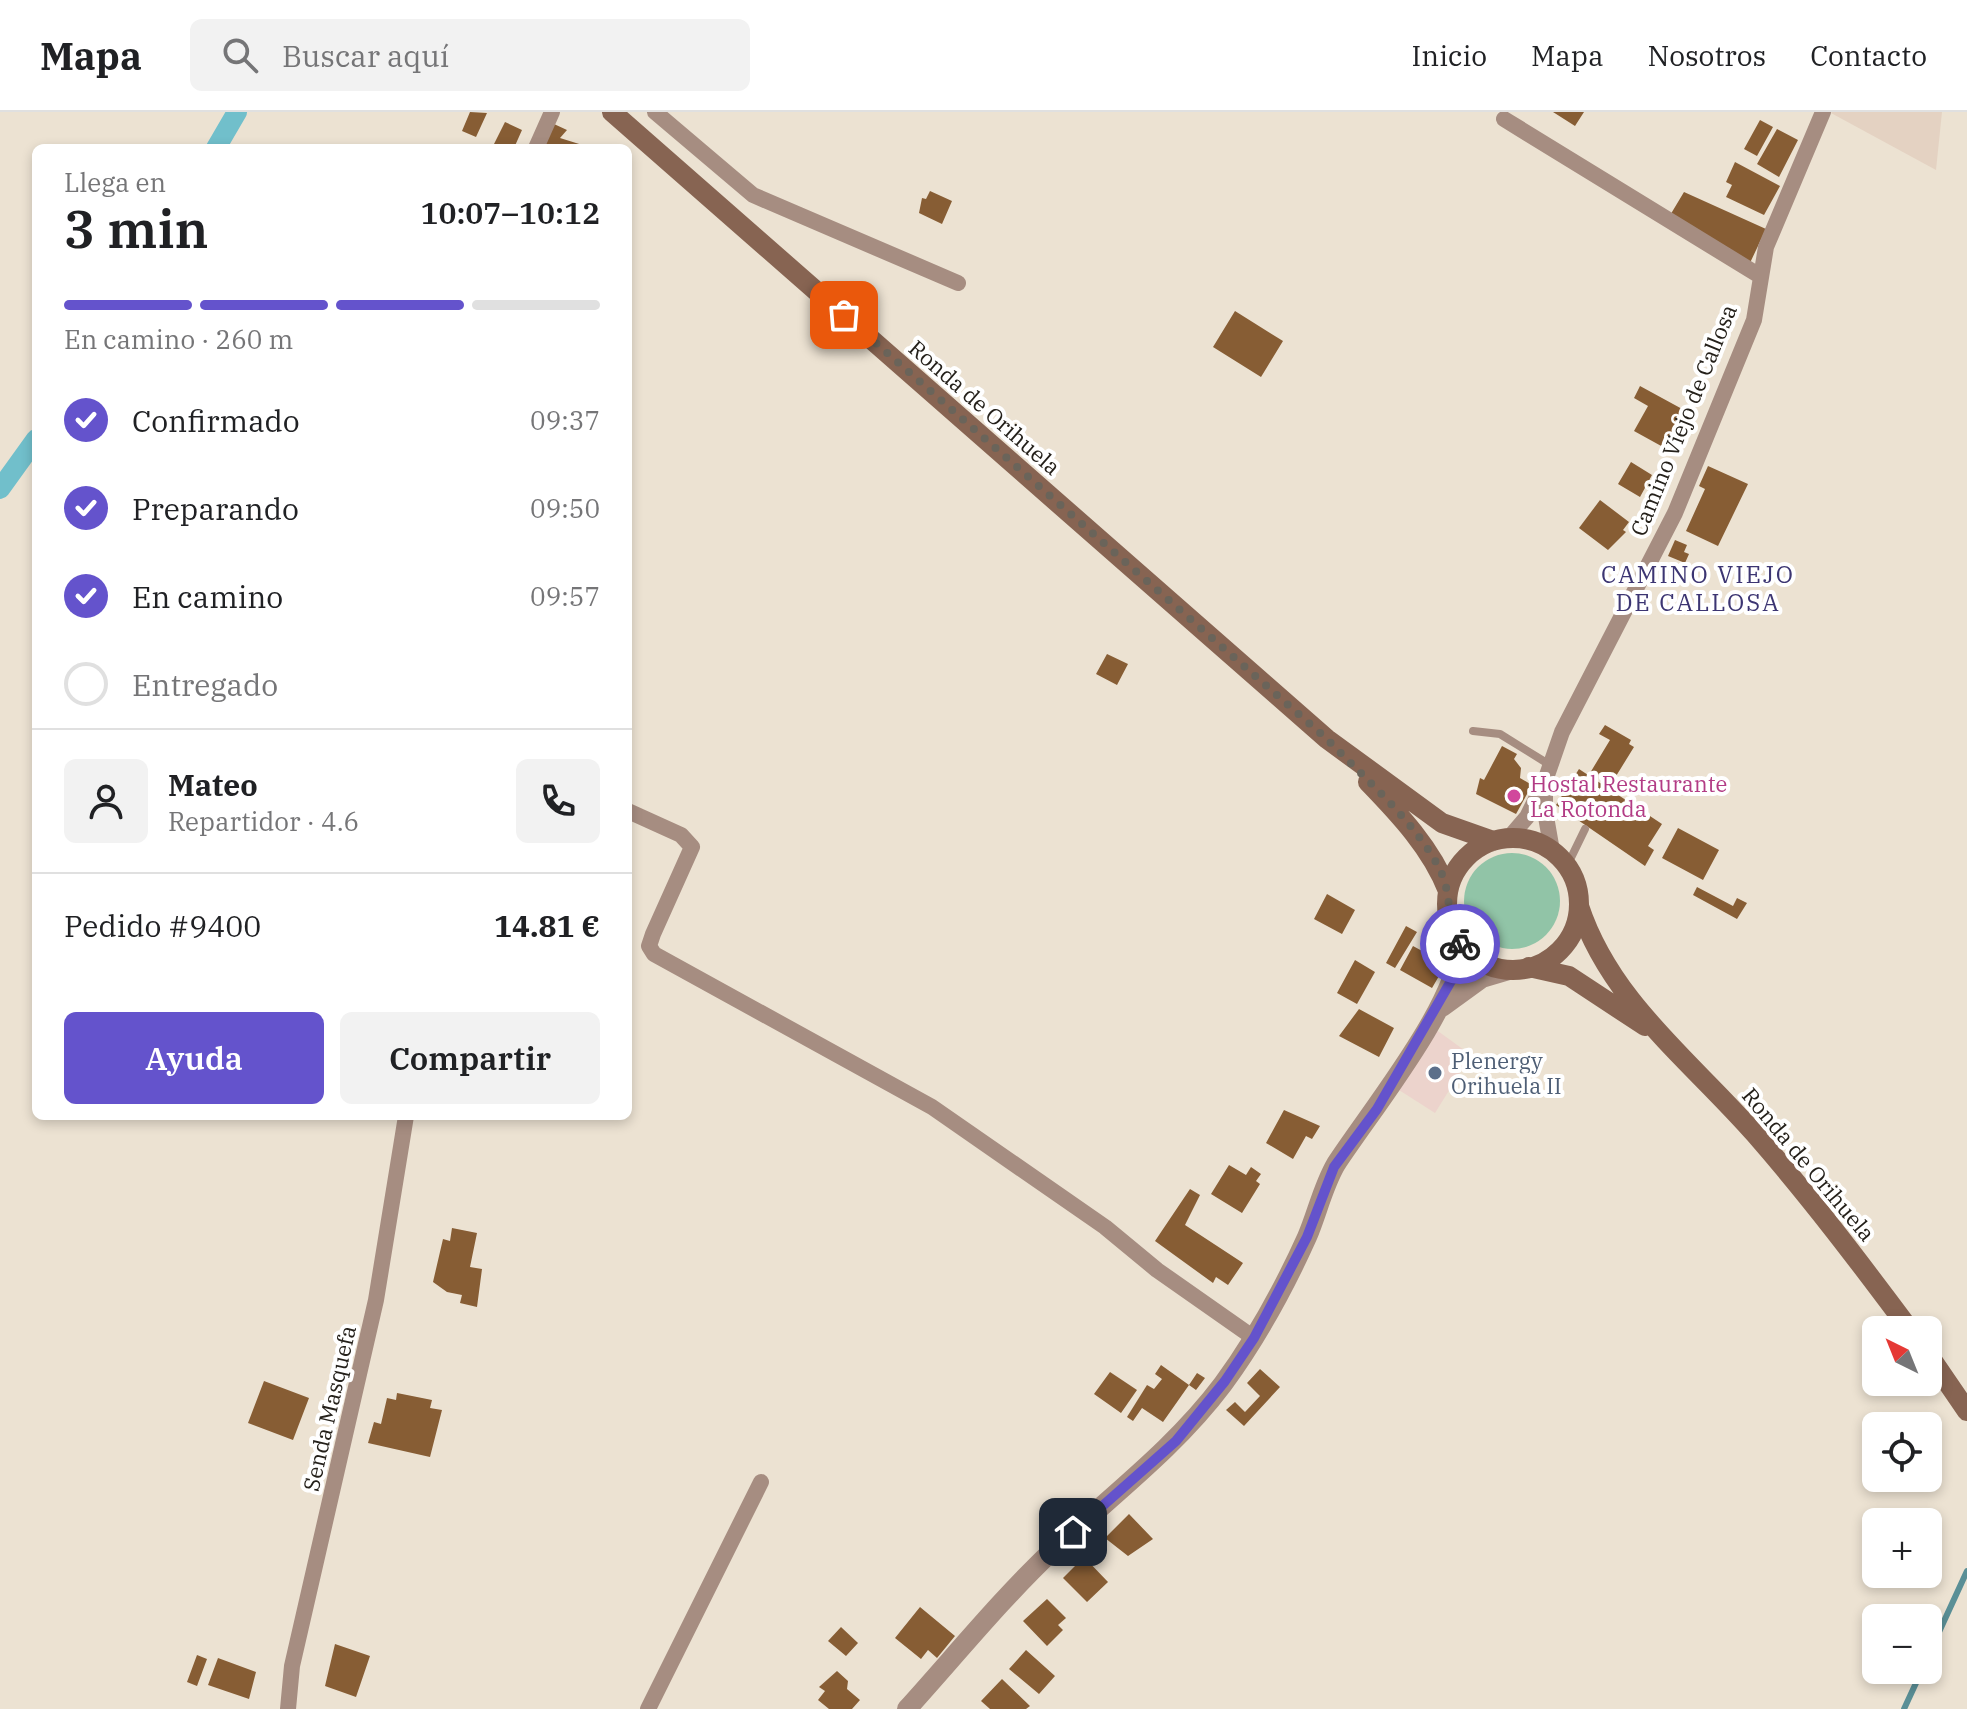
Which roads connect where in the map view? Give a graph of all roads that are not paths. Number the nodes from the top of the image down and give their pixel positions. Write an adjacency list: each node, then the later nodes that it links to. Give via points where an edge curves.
1 (552, 112): 6 (street)
2 (612, 112): 10 (main road, Ronda de Orihuela)
3 (655, 112): 8 (street, via 753,195)
4 (1823, 112): 7 (street, Camino Viejo de Callosa, via 1766,247)
5 (1504, 119): 7 (street)
6 (538, 144)
7 (1760, 276): 11 (street, Camino Viejo de Callosa, via 1754,320 1675,513 1607,639)
8 (958, 283)
9 (1473, 731): 11 (lane, via 1500,734)
10 (1327, 739): 14 (main road, Ronda de Orihuela, via 1442,823); 17 (main road, Ronda de Orihuela, via 1419,840)
11 (1548, 774): 14 (street, Camino Viejo de Callosa, via 1527,817); 15 (street, via 1545,811)
12 (632, 813): 25 (street, via 681,835 692,847 653,934 649,946 654,954 932,1107)
13 (1585, 829): 16 (lane)
14 (1501, 839): 15 (main road, Ronda de Orihuela, via 1539,843); 17 (main road, via 1464,860)
15 (1552, 851): 16 (main road, Ronda de Orihuela)
16 (1567, 866): 18 (main road, Ronda de Orihuela)
17 (1448, 891): 19 (main road, Ronda de Orihuela, via 1447,912)
18 (1579, 906): 20 (main road, via 1564,945 1549,959); 22 (main road, Ronda de Orihuela, via 1591,944)
19 (1461, 945): 20 (main road, Ronda de Orihuela, via 1478,960); 21 (street, via 1459,964)
20 (1519, 968): 21 (street, via 1482,978); 22 (main road, Ronda de Orihuela, via 1569,976)
21 (1433, 1015): 25 (street, via 1377,1109 1334,1167 1307,1237)
22 (1661, 1038): 24 (main road, Ronda de Orihuela, via 1754,1133)
23 (405, 1120): 29 (street, Senda Masquefa, via 376,1300 292,1666)
24 (1900, 1316)
25 (1254, 1338): 31 (street, via 1176,1441 1052,1551)
26 (1942, 1374): 27 (main road)
27 (1967, 1411)
28 (761, 1482): 30 (street)
29 (288, 1709)
30 (648, 1709)
31 (907, 1709)

